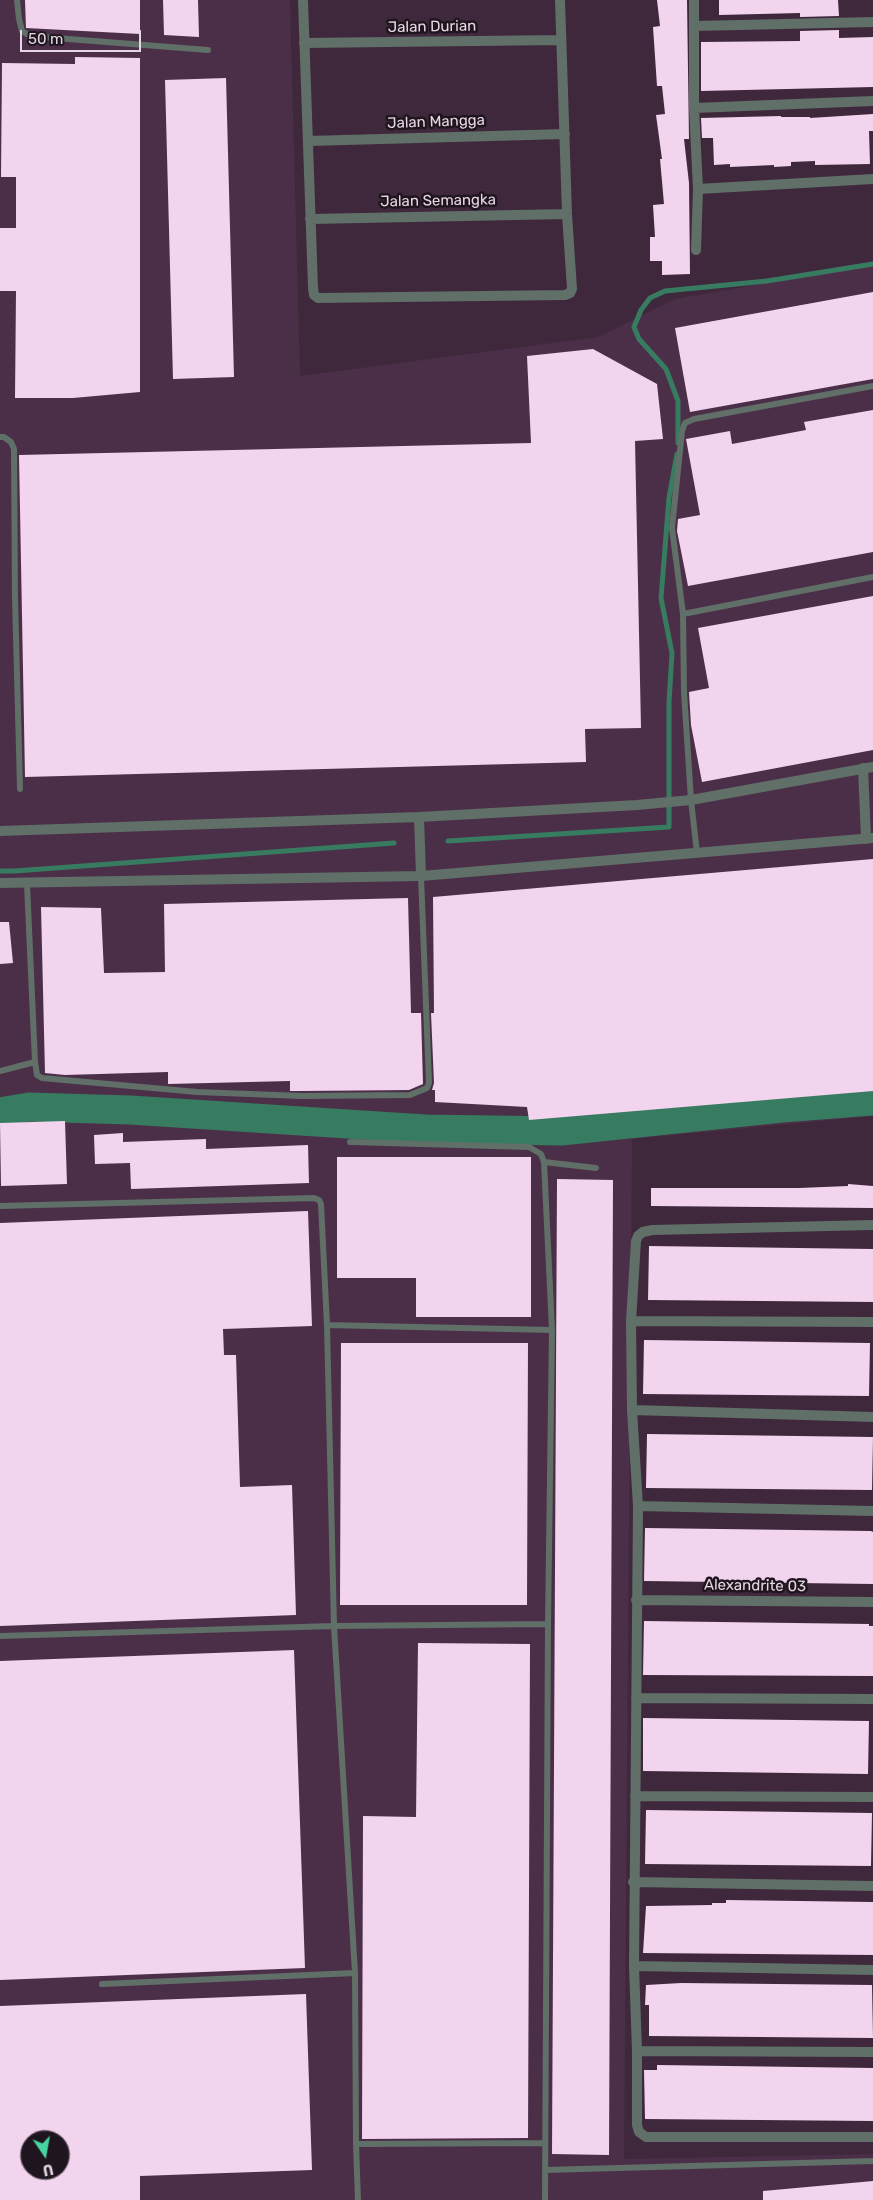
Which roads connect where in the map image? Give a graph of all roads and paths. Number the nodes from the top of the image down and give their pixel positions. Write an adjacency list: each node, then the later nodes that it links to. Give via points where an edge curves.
1 (17, 0): 9 (lane, via 22,31 30,36)
2 (303, 0): 8 (street)
3 (560, 0): 7 (street)
4 (694, 0): 6 (street)
5 (873, 22): 6 (street)
6 (694, 26): 11 (street)
7 (560, 40): 8 (street, Jalan Durian); 12 (street)
8 (304, 43): 13 (street)
9 (208, 50)
10 (873, 101): 11 (street)
11 (694, 108): 15 (street)
12 (565, 134): 13 (street, Jalan Mangga); 16 (street)
13 (308, 141): 17 (street)
14 (873, 178): 15 (street)
15 (698, 189): 18 (street)
16 (566, 214): 17 (street, Jalan Semangka); 17 (street, via 572,289 566,295 318,298 314,295)
17 (310, 219)
18 (696, 250)
19 (873, 386): 22 (lane, via 685,423 672,517)
20 (0, 437): 24 (lane, via 11,442 14,449)
21 (873, 576): 22 (lane)
22 (683, 614): 25 (lane)
23 (868, 767): 25 (street); 28 (street)
24 (20, 789)
25 (691, 800): 26 (street); 29 (lane)
26 (419, 817): 27 (street); 30 (street)
27 (0, 831)
28 (870, 839): 29 (street)
29 (697, 853): 30 (street)
30 (421, 876): 32 (street); 33 (lane, via 429,1083 422,1091 410,1095 312,1096 197,1092 42,1078 37,1075)
31 (0, 883): 32 (street)
32 (27, 884): 33 (lane)
33 (35, 1062): 34 (lane)
34 (0, 1071)
35 (350, 1142): 36 (lane, via 529,1147 541,1154)
36 (544, 1162): 37 (lane); 43 (lane)
37 (596, 1168)
38 (0, 1206): 42 (lane, via 314,1198 322,1204)
39 (873, 1225): 40 (street, via 643,1232 636,1241)
40 (631, 1321): 41 (street); 44 (street)
41 (873, 1322)
42 (327, 1325): 43 (lane); 51 (lane)
43 (552, 1330): 50 (lane)
44 (632, 1410): 45 (street); 46 (street)
45 (873, 1417)
46 (638, 1506): 47 (street); 48 (street)
47 (873, 1511)
48 (636, 1600): 49 (street, Alexandrite 03); 53 (street)
49 (873, 1602)
50 (548, 1624): 51 (lane); 66 (lane)
51 (334, 1626): 52 (lane); 61 (lane)
52 (0, 1636)
53 (636, 1698): 54 (street); 55 (street)
54 (873, 1699)
55 (635, 1796): 56 (street); 57 (street)
56 (873, 1797)
57 (634, 1882): 58 (street); 59 (street)
58 (873, 1886)
59 (634, 1966): 60 (street); 63 (street)
60 (873, 1970)
61 (356, 1973): 62 (lane); 67 (lane)
62 (102, 1984)
63 (637, 2051): 64 (street); 65 (street, via 637,2125 639,2132 646,2137)
64 (873, 2052)
65 (873, 2137)
66 (544, 2143): 67 (lane); 69 (lane)
67 (356, 2144): 70 (lane)
68 (873, 2161): 69 (lane)
69 (545, 2170): 71 (lane)
70 (358, 2200)
71 (545, 2200)

